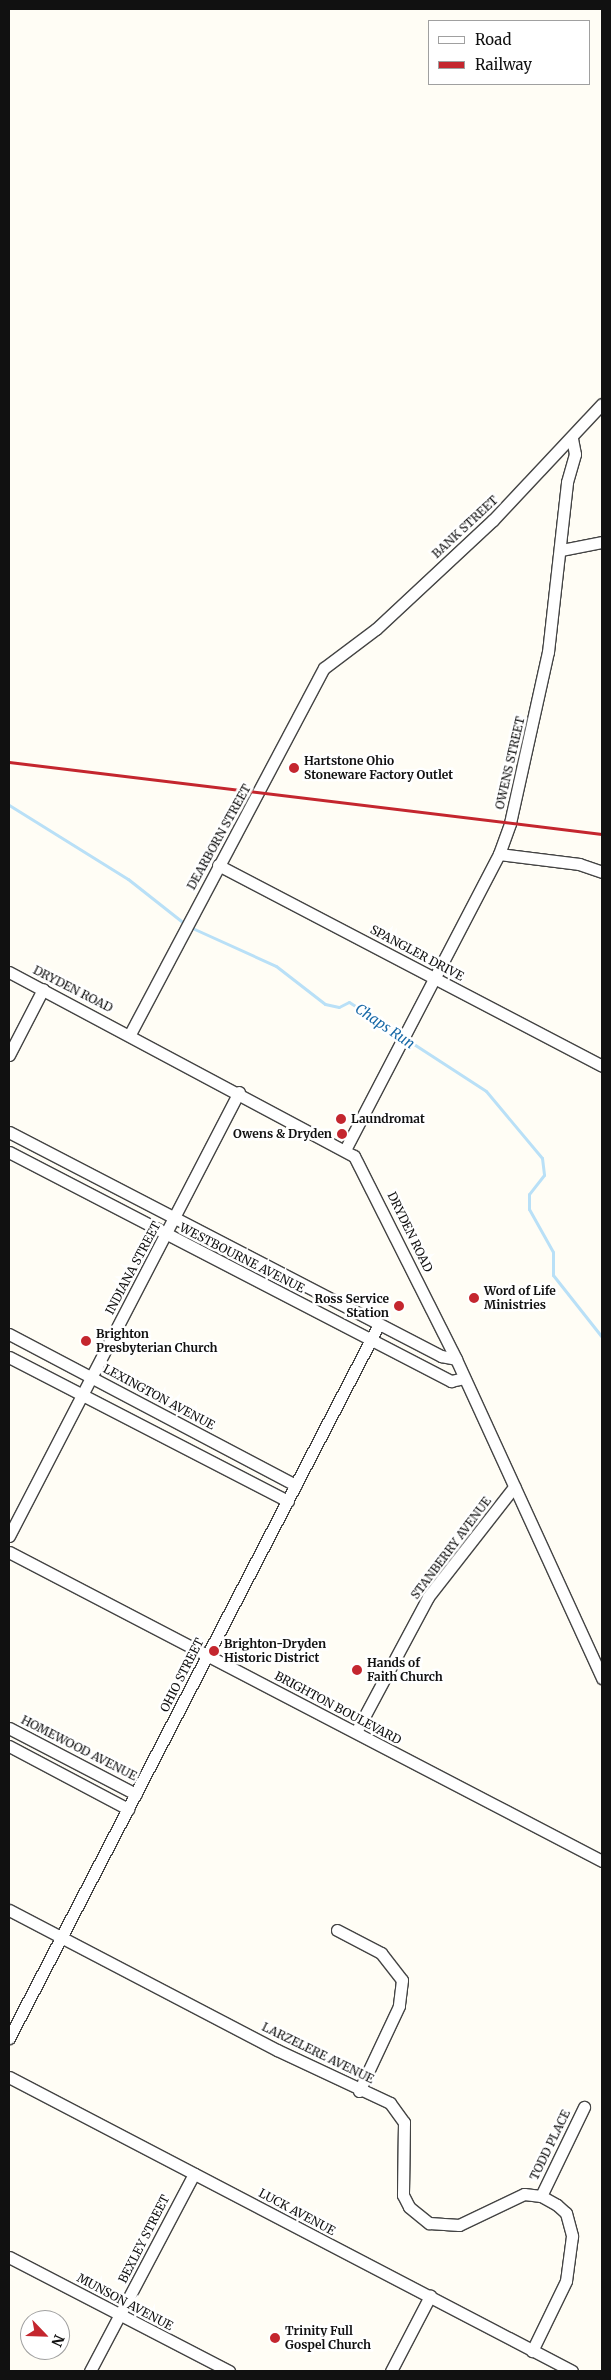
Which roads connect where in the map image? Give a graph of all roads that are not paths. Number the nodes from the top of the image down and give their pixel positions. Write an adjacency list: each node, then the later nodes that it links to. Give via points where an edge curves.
1 (602, 404): 2 (street, BANK STREET)
2 (572, 438): 4 (street, OWENS STREET, via 575,454 568,482); 5 (street, BANK STREET, via 493,520 376,629)
3 (602, 542): 4 (street)
4 (561, 550): 6 (street, OWENS STREET, via 543,681 520,791)
5 (336, 657): 7 (street, DEARBORN STREET, via 324,668)
6 (499, 854): 8 (street, via 579,864); 10 (street, OWENS STREET)
7 (218, 865): 10 (street, SPANGLER DRIVE); 12 (street, DEARBORN STREET)
8 (602, 872)
9 (9, 972): 11 (street, DRYDEN ROAD)
10 (434, 978): 14 (street, SPANGLER DRIVE); 17 (street, OWENS STREET)
11 (43, 989): 12 (street, DRYDEN ROAD); 13 (street)
12 (130, 1034): 15 (street, DRYDEN ROAD)
13 (9, 1056)
14 (602, 1066)
15 (239, 1092): 17 (street, DRYDEN ROAD); 19 (street, INDIANA STREET)
16 (9, 1132): 19 (street, WESTBOURNE AVENUE)
17 (346, 1148): 25 (street, DRYDEN ROAD, via 364,1170)
18 (9, 1152): 20 (street, WESTBOURNE AVENUE)
19 (174, 1218): 20 (street, INDIANA STREET); 21 (street, WESTBOURNE AVENUE)
20 (166, 1234): 23 (street, WESTBOURNE AVENUE); 26 (street, INDIANA STREET)
21 (379, 1324): 23 (street, OHIO STREET); 25 (street, WESTBOURNE AVENUE)
22 (9, 1334): 26 (street, LEXINGTON AVENUE)
23 (371, 1340): 27 (street, WESTBOURNE AVENUE, via 452,1381); 29 (street, OHIO STREET)
24 (9, 1357): 28 (street)
25 (456, 1359): 27 (street, DRYDEN ROAD)
26 (92, 1377): 28 (street, INDIANA STREET); 29 (street, LEXINGTON AVENUE)
27 (464, 1378): 30 (street, DRYDEN ROAD)
28 (82, 1395): 31 (street); 32 (street, INDIANA STREET)
29 (296, 1485): 31 (street, OHIO STREET)
30 (514, 1487): 35 (street, DRYDEN ROAD); 37 (street, STANBERRY AVENUE, via 428,1597)
31 (288, 1501): 34 (street, OHIO STREET)
32 (9, 1536)
33 (9, 1552): 34 (street, BRIGHTON BOULEVARD)
34 (208, 1656): 37 (street, BRIGHTON BOULEVARD); 39 (street, OHIO STREET)
35 (602, 1678)
36 (9, 1728): 39 (street, HOMEWOOD AVENUE)
37 (356, 1732): 41 (street, BRIGHTON BOULEVARD)
38 (9, 1746): 40 (street)
39 (136, 1794): 40 (street, OHIO STREET)
40 (128, 1809): 44 (street, OHIO STREET)
41 (602, 1861)
42 (9, 1910): 44 (street, LARZELERE AVENUE)
43 (337, 1930): 47 (street, via 381,1953 402,1980 399,2006)
44 (61, 1938): 45 (street, OHIO STREET); 47 (street, LARZELERE AVENUE)
45 (9, 2038)
46 (9, 2078): 49 (street, LUCK AVENUE)
47 (358, 2091): 50 (street, LARZELERE AVENUE, via 378,2096 398,2110 406,2137 403,2195 408,2207 429,2223 459,2225 506,2200 524,2194)
48 (584, 2107): 50 (street, TODD PLACE)
49 (194, 2174): 52 (street, LUCK AVENUE); 53 (street, BEXLEY STREET)
50 (542, 2196): 54 (street, via 566,2213 572,2236 564,2287)
51 (9, 2257): 53 (street, MUNSON AVENUE)
52 (430, 2296): 54 (street, LUCK AVENUE); 57 (street)
53 (120, 2315): 55 (street, BEXLEY STREET); 56 (street, MUNSON AVENUE)
54 (532, 2351): 58 (street, LUCK AVENUE)
55 (90, 2371)
56 (229, 2371)
57 (391, 2371)
58 (572, 2371)

